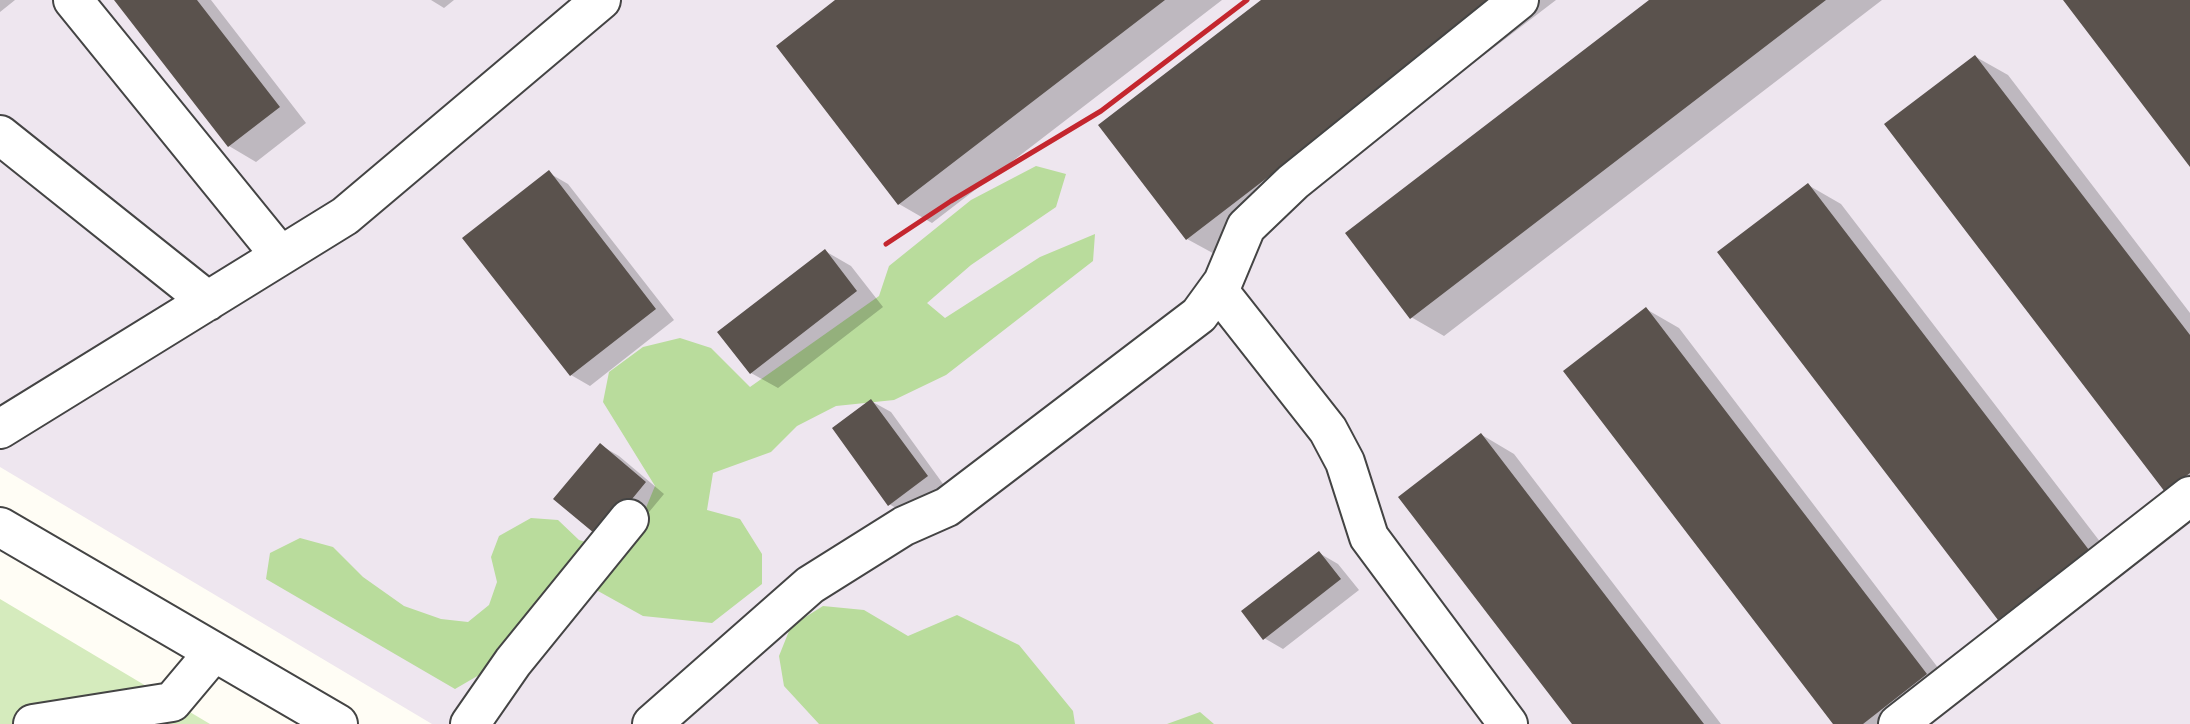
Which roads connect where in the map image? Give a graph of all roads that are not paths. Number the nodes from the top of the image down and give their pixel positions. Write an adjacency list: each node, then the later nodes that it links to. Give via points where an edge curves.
1 (73, 0): 5 (street)
2 (601, 0): 5 (street, via 345,216)
3 (1519, 0): 6 (street, via 1293,182 1246,227)
4 (0, 135): 7 (street)
5 (281, 256): 7 (street)
6 (1218, 290): 16 (street, via 1199,315 947,508 904,526 810,584); 17 (street, via 1328,430 1345,462 1369,537)
7 (208, 301): 8 (street)
8 (0, 429)
9 (2190, 496): 18 (street)
10 (629, 519): 15 (street, via 513,662)
11 (0, 527): 12 (street)
12 (214, 652): 13 (street, via 172,702); 14 (street)
13 (33, 724)
14 (338, 724)
15 (470, 724)
16 (652, 724)
17 (1508, 724)
18 (1898, 724)

